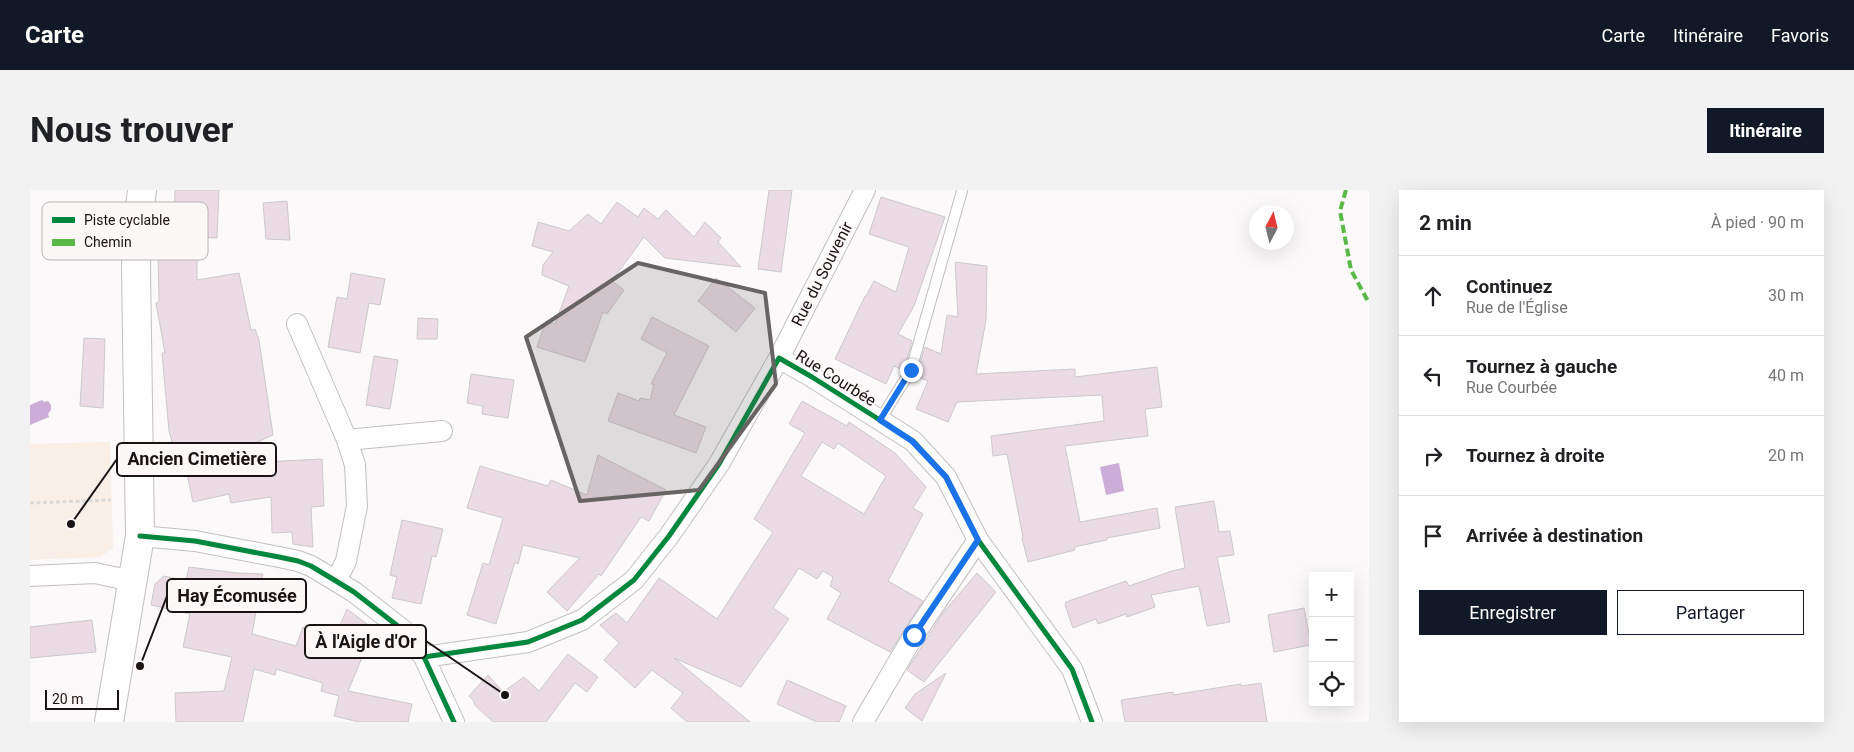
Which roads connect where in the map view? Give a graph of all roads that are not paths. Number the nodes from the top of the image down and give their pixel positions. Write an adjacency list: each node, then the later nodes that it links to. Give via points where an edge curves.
1 (864, 190): 5 (street, Rue du Souvenir)
2 (962, 191): 6 (lane, via 911,370)
3 (136, 260): 9 (main road)
4 (297, 324): 8 (street)
5 (779, 358): 6 (street, Rue Courbée); 14 (street, Rue Courbée, via 719,464 634,580 582,620 528,642)
6 (880, 420): 10 (street, Rue Courbée, via 912,441 946,477)
7 (442, 431): 8 (street)
8 (347, 440): 13 (street, via 355,465 357,506 346,561)
9 (140, 536): 12 (main road); 13 (street, via 195,541 288,559 310,566)
10 (978, 540): 17 (street, via 914,635); 18 (street, Rue Courbée, via 1072,669)
11 (30, 576): 12 (street, via 95,573)
12 (132, 580): 15 (main road)
13 (336, 581): 14 (street, via 403,630)
14 (424, 657): 16 (street)
15 (111, 720)
16 (454, 722)
17 (863, 722)
18 (1092, 722)

